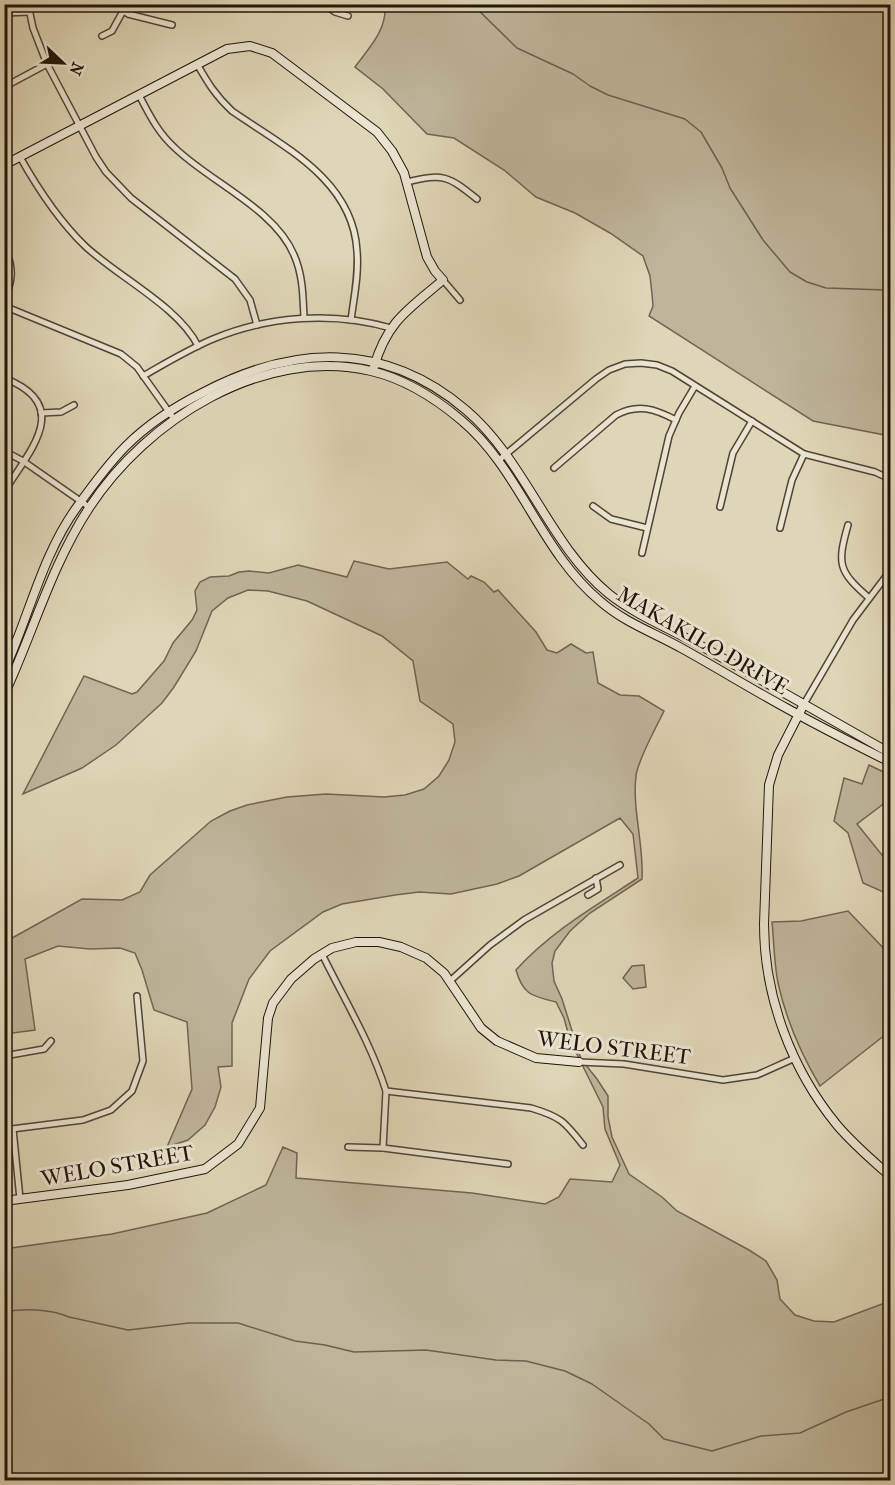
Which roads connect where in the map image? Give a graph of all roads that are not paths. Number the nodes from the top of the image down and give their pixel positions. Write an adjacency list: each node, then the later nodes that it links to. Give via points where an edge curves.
1 (28, 4): 5 (street)
2 (113, 4): 4 (street)
3 (323, 4): 7 (street)
4 (123, 11): 8 (street); 9 (street, via 112,31)
5 (29, 12): 6 (street); 10 (street)
6 (4, 14)
7 (348, 16)
8 (172, 25)
9 (102, 36)
10 (47, 64): 12 (street); 14 (street)
11 (197, 64): 13 (main road); 17 (main road, via 238,46 272,53 377,132 399,162); 25 (street, via 213,93 232,111 311,166 338,194 350,216 356,241)
12 (4, 87)
13 (139, 94): 14 (main road); 24 (street, via 158,129 175,149 282,234 301,274)
14 (79, 126): 15 (main road); 26 (street, via 106,172 130,198 235,279 250,300)
15 (20, 157): 16 (main road); 28 (street, via 65,225 106,264 176,316)
16 (4, 165)
17 (407, 183): 18 (street, via 441,177 454,181); 20 (main road, via 427,256)
18 (477, 200)
19 (4, 248): 22 (street, via 12,274)
20 (443, 280): 21 (street); 27 (main road)
21 (460, 300)
22 (4, 301)
23 (4, 306): 30 (street, via 113,349)
24 (304, 318): 25 (street); 26 (street)
25 (351, 320): 27 (street)
26 (257, 325): 28 (street)
27 (391, 328): 29 (main road)
28 (198, 346): 30 (street)
29 (374, 367): 35 (main road, MAKAKILO DRIVE, via 352,358 294,359 220,383); 40 (main road, MAKAKILO DRIVE, via 405,372 449,396); 41 (main road, MAKAKILO DRIVE, via 442,405 480,436)
30 (143, 376): 35 (street)
31 (4, 378): 34 (street, via 31,392)
32 (695, 386): 36 (street); 37 (street); 40 (street, via 665,368 641,363 617,367 596,379)
33 (74, 405): 34 (street, via 64,411)
34 (42, 413): 42 (street, via 39,436)
35 (171, 415): 46 (main road, MAKAKILO DRIVE, via 126,446); 48 (main road, MAKAKILO DRIVE)
36 (676, 420): 43 (street, via 650,409 626,411 616,415); 51 (street)
37 (752, 421): 39 (street); 49 (street, via 733,453)
38 (4, 451): 42 (street)
39 (804, 454): 44 (street); 52 (street, via 791,484)
40 (506, 455): 41 (street); 56 (main road, MAKAKILO DRIVE, via 593,579 627,606)
41 (499, 460): 57 (main road, MAKAKILO DRIVE, via 569,572 620,616)
42 (23, 461): 45 (street); 46 (street)
43 (554, 468)
44 (891, 479)
45 (4, 492)
46 (81, 502): 48 (street); 58 (main road, MAKAKILO DRIVE, via 44,569)
47 (593, 506): 51 (street, via 611,519)
48 (89, 507): 59 (main road, MAKAKILO DRIVE, via 66,547)
49 (720, 507)
50 (848, 525): 55 (street, via 842,549 843,568)
51 (647, 528): 53 (street)
52 (780, 528)
53 (642, 553)
54 (891, 571): 55 (street)
55 (869, 598): 60 (street)
56 (688, 639): 57 (main road); 60 (main road, MAKAKILO DRIVE)
57 (683, 649): 61 (main road, MAKAKILO DRIVE)
58 (4, 671)
59 (4, 696)
60 (804, 704): 61 (main road); 62 (main road, MAKAKILO DRIVE)
61 (798, 715): 63 (main road, MAKAKILO DRIVE); 72 (main road, via 778,755 769,785 764,924 773,997)
62 (891, 753)
63 (891, 762)
64 (620, 865): 65 (street)
65 (596, 878): 66 (street, via 598,889); 68 (street, via 524,920)
66 (588, 895)
67 (322, 954): 68 (main road, WELO STREET, via 356,942 379,942 426,958); 74 (street, via 374,1054); 82 (main road, WELO STREET, via 291,979 273,1003 268,1018 260,1108 238,1144 205,1169 128,1185)
68 (450, 981): 73 (main road, WELO STREET, via 481,1028 497,1041 536,1058)
69 (137, 996): 75 (street, via 143,1061 132,1091 111,1110 82,1120)
70 (51, 1041): 71 (street, via 44,1049)
71 (4, 1056)
72 (795, 1058): 73 (street, WELO STREET, via 757,1075 723,1080); 81 (main road, via 838,1125)
73 (579, 1062)
74 (386, 1091): 77 (street, via 531,1108 564,1122); 79 (street)
75 (13, 1129): 76 (street); 82 (street)
76 (4, 1130)
77 (583, 1145)
78 (348, 1147): 79 (street)
79 (383, 1148): 80 (street)
80 (508, 1164)
81 (891, 1176)
82 (20, 1199): 83 (main road, WELO STREET)
83 (4, 1201)

